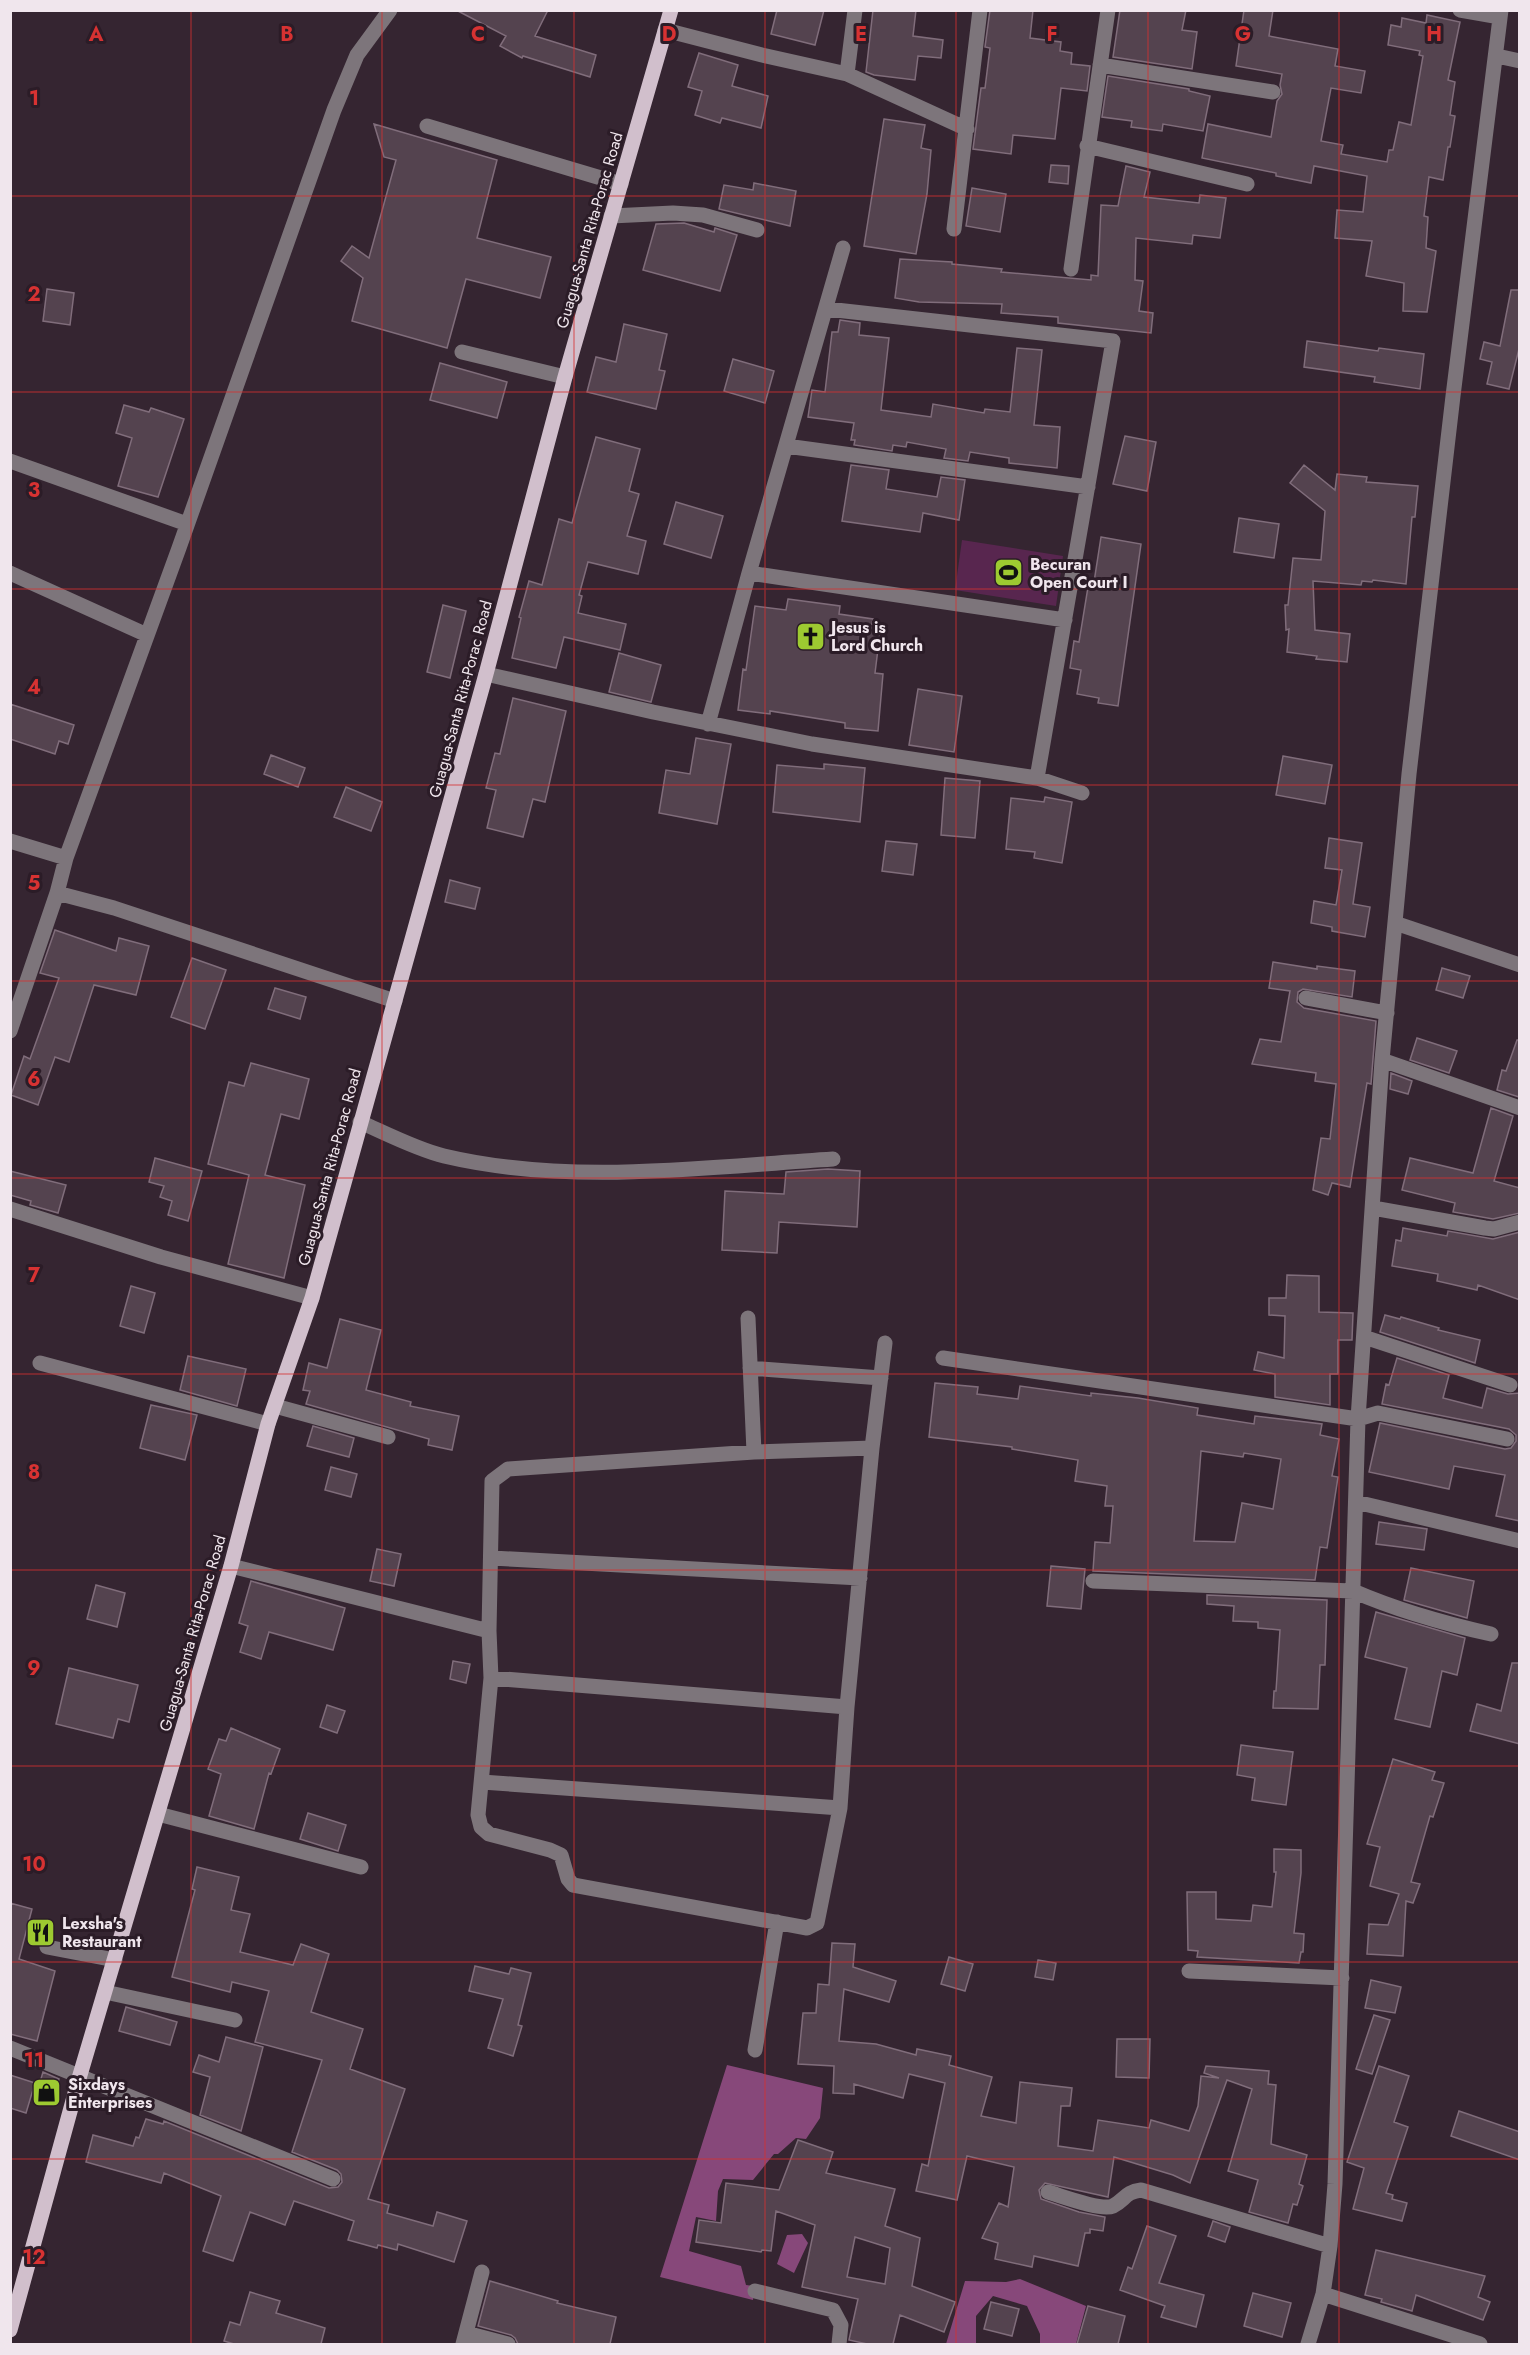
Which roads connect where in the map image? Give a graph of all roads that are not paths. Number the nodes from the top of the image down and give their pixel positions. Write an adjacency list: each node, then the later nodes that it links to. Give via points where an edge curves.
1 (390, 10): 30 (street, via 357,55 334,110)
2 (671, 10): 8 (main road, Guagua-Santa Rita-Porac Road)
3 (855, 10): 12 (street)
4 (980, 10): 15 (street)
5 (1108, 10): 11 (street)
6 (1460, 10): 7 (street)
7 (1500, 14): 9 (street)
8 (665, 30): 12 (street); 18 (main road, Guagua-Santa Rita-Porac Road)
9 (1497, 56): 10 (street); 42 (street, via 1447,443)
10 (1520, 61)
11 (1100, 64): 13 (street); 16 (street)
12 (847, 74): 15 (street)
13 (1274, 92)
14 (427, 126): 18 (street)
15 (967, 129): 20 (street)
16 (1087, 146): 17 (street); 23 (street)
17 (1247, 183)
18 (621, 184): 19 (main road, Guagua-Santa Rita-Porac Road)
19 (611, 216): 21 (street, via 703,215); 26 (main road, Guagua-Santa Rita-Porac Road)
20 (954, 229)
21 (757, 230)
22 (843, 248): 24 (street)
23 (1071, 269)
24 (827, 309): 27 (street); 29 (street, via 1113,341)
25 (462, 352): 26 (street)
26 (565, 377): 35 (main road, Guagua-Santa Rita-Porac Road)
27 (786, 446): 29 (street); 32 (street)
28 (10, 461): 30 (street)
29 (1088, 487): 33 (street)
30 (187, 524): 34 (street)
31 (10, 573): 34 (street)
32 (749, 573): 33 (street); 36 (street)
33 (1065, 620): 37 (street)
34 (147, 635): 40 (street)
35 (486, 674): 36 (street); 45 (main road, Guagua-Santa Rita-Porac Road)
36 (708, 724): 37 (street)
37 (1037, 778): 38 (street)
38 (1082, 793)
39 (10, 841): 40 (street)
40 (66, 858): 41 (street)
41 (57, 893): 45 (street, via 114,908); 47 (street)
42 (1395, 923): 43 (street); 46 (street)
43 (1520, 965)
44 (1306, 998): 46 (street)
45 (395, 1001): 50 (main road, Guagua-Santa Rita-Porac Road)
46 (1387, 1012): 48 (street)
47 (10, 1031)
48 (1382, 1060): 49 (street); 52 (street)
49 (1520, 1108)
50 (360, 1122): 51 (street, via 441,1156 491,1166 590,1174); 55 (main road, Guagua-Santa Rita-Porac Road)
51 (833, 1159)
52 (1373, 1208): 54 (street, via 1494,1229); 57 (street)
53 (10, 1209): 55 (street, via 161,1257)
54 (1520, 1222)
55 (312, 1298): 64 (main road, Guagua-Santa Rita-Porac Road)
56 (748, 1318): 61 (street)
57 (1364, 1337): 63 (street); 65 (street)
58 (885, 1343): 62 (street)
59 (943, 1358): 65 (street)
60 (40, 1363): 66 (street)
61 (750, 1368): 62 (street); 70 (street)
62 (881, 1378): 69 (street)
63 (1510, 1385)
64 (274, 1406): 66 (main road, Guagua-Santa Rita-Porac Road); 67 (street)
65 (1358, 1419): 68 (street, via 1378,1413); 71 (street)
66 (268, 1424): 74 (main road, Guagua-Santa Rita-Porac Road)
67 (388, 1437)
68 (1507, 1439)
69 (872, 1448): 70 (street); 75 (street)
70 (754, 1452): 73 (street, via 508,1468 492,1481)
71 (1356, 1503): 72 (street); 77 (street)
72 (1520, 1540)
73 (492, 1558): 75 (street); 78 (street)
74 (231, 1566): 78 (street); 84 (main road, Guagua-Santa Rita-Porac Road)
75 (860, 1578): 81 (street)
76 (1093, 1581): 77 (street)
77 (1353, 1591): 79 (street, via 1432,1621); 90 (street)
78 (489, 1631): 80 (street)
79 (1491, 1634)
80 (491, 1678): 81 (street); 82 (street)
81 (847, 1707): 83 (street)
82 (482, 1782): 83 (street); 86 (street, via 478,1815 481,1827 489,1834 561,1856 573,1885)
83 (840, 1808): 86 (street, via 817,1923 807,1928)
84 (158, 1814): 85 (street); 88 (main road, Guagua-Santa Rita-Porac Road)
85 (361, 1868)
86 (777, 1922): 94 (street)
87 (47, 1947): 88 (street)
88 (115, 1960): 91 (main road, Guagua-Santa Rita-Porac Road)
89 (1189, 1971): 90 (street)
90 (1342, 1978): 98 (street)
91 (105, 1992): 92 (street); 95 (main road, Guagua-Santa Rita-Porac Road)
92 (236, 2020)
93 (10, 2048): 95 (street)
94 (755, 2050)
95 (80, 2075): 96 (street); 102 (main road, Guagua-Santa Rita-Porac Road)
96 (333, 2179)
97 (1048, 2193): 98 (street, via 1112,2206 1130,2191 1141,2190)
98 (1330, 2246): 101 (street)
99 (482, 2272): 103 (street)
100 (755, 2291): 105 (street, via 833,2310 841,2325)
101 (1323, 2294): 106 (street); 107 (street)
102 (10, 2330)
103 (464, 2339): 104 (street)
104 (508, 2344)
105 (839, 2344)
106 (1308, 2344)
107 (1480, 2344)

